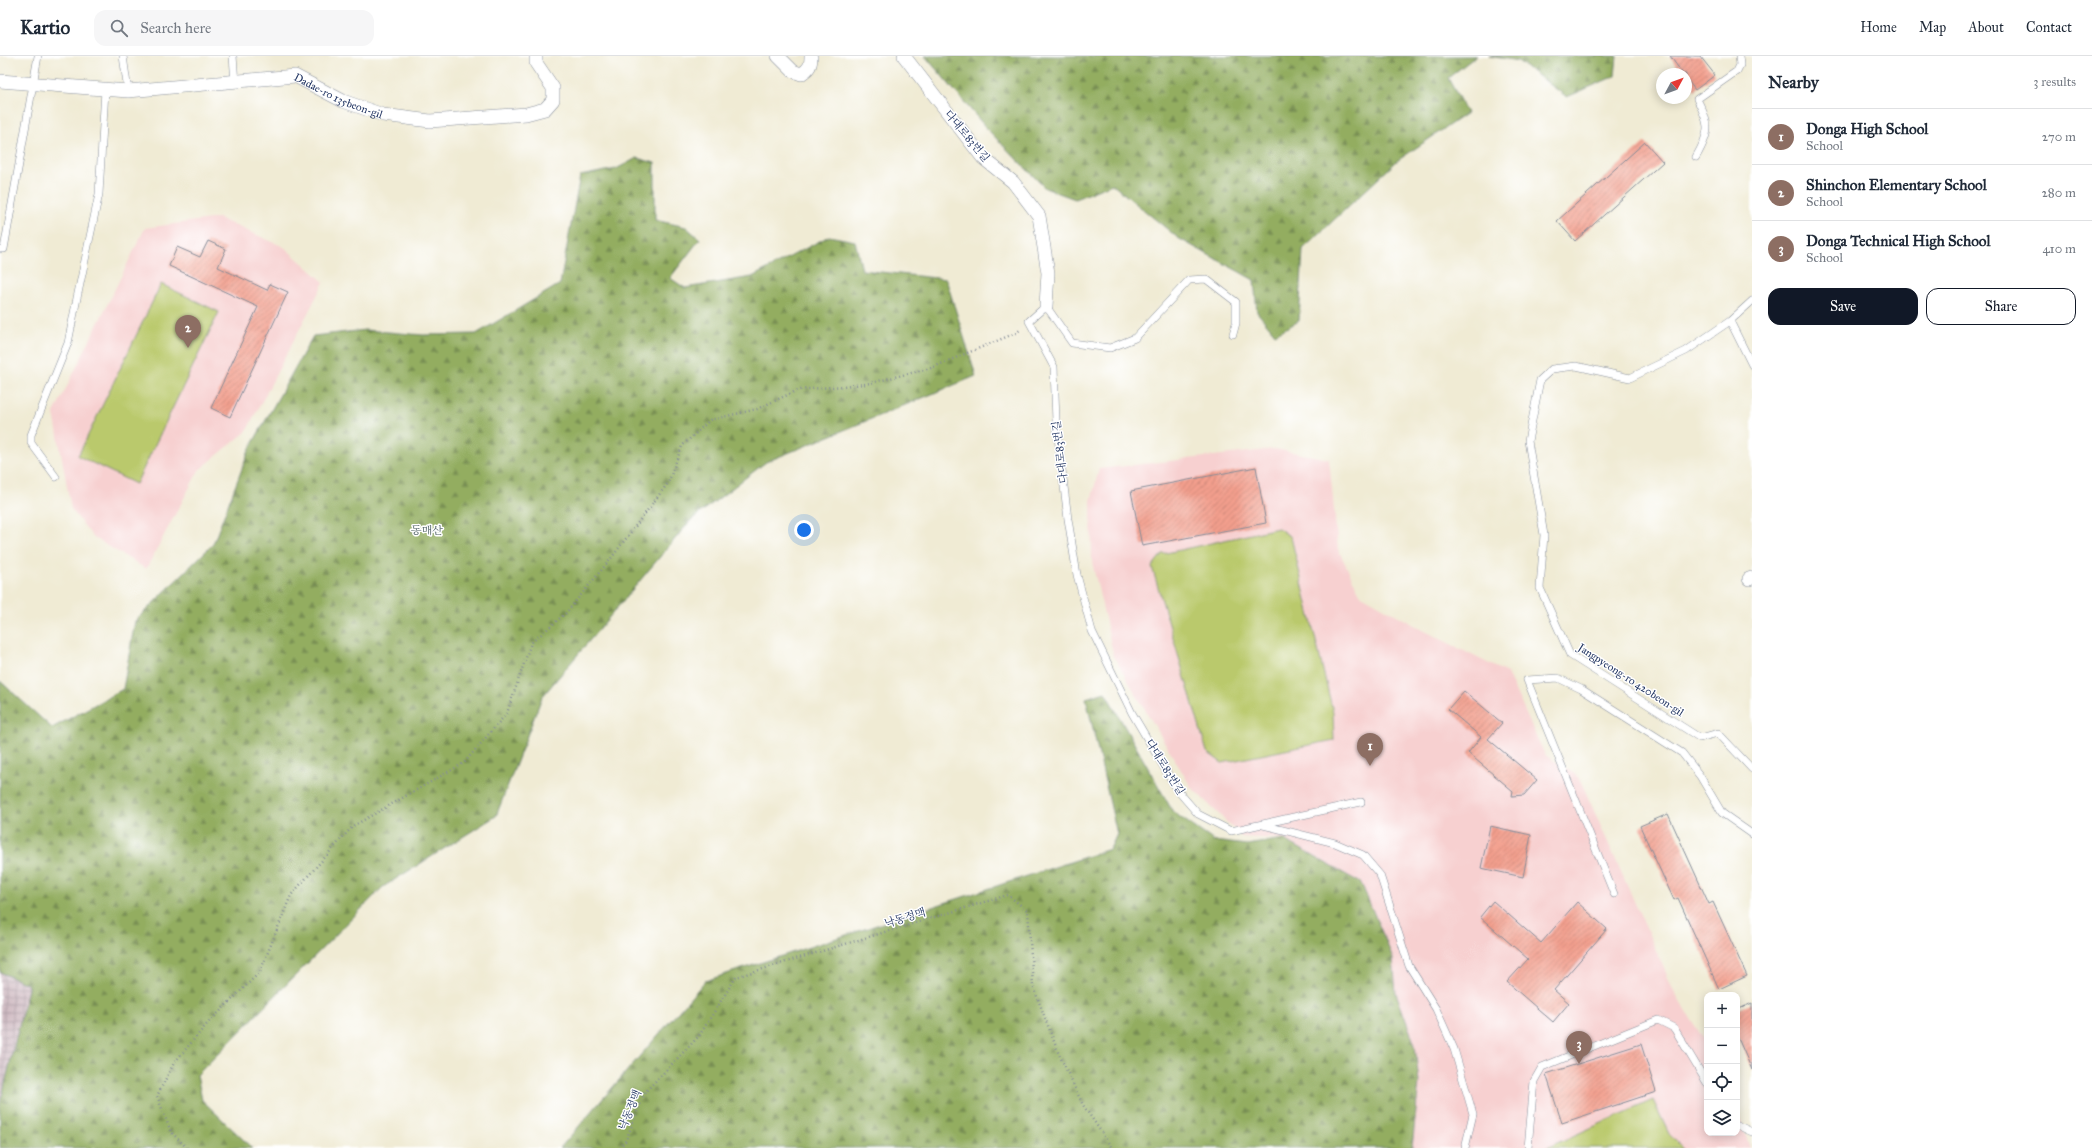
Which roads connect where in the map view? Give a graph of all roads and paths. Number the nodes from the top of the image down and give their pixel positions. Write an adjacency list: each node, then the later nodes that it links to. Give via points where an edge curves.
1 (38, 56): 11 (lane)
2 (123, 56): 13 (lane)
3 (233, 56): 10 (lane)
4 (536, 56): 10 (street, Dadae-ro 135beon-gil, via 536,63 552,88 553,100 545,109 526,114 430,121 383,115 343,101 295,76)
5 (778, 56): 6 (street, via 793,71 801,74 808,70)
6 (811, 56)
7 (904, 56): 17 (street, 다대로83번길, via 983,158 1013,182 1039,216 1048,273)
8 (1740, 56): 14 (lane, via 1737,72 1697,99 1705,115 1708,132)
9 (0, 81): 11 (street, Dadae-ro 135beon-gil)
10 (235, 83): 13 (street, Dadae-ro 135beon-gil)
11 (33, 85): 12 (street, Dadae-ro 135beon-gil); 15 (lane, via 4,249)
12 (105, 90): 13 (street, Dadae-ro 135beon-gil); 22 (lane, via 99,194 76,306 68,342 31,435 31,443)
13 (128, 92)
14 (1696, 157)
15 (0, 249)
16 (1752, 301): 19 (lane, Jangpyeong-ro 420beon-gil)
17 (1046, 306): 18 (lane); 20 (lane, via 1072,343 1110,348 1135,338 1189,280 1206,279 1236,302)
18 (1028, 321): 25 (lane, 다대로83번길, via 1054,367 1056,421 1068,519 1077,575 1092,631 1132,713 1178,791 1198,814 1231,831); 31 (path, via 1016,333 931,368 866,384 798,390 757,409 710,420 682,446 668,483 614,555 566,613 531,643 507,713 464,763 353,826 291,895 260,972 207,1024 174,1063 157,1096 170,1132)
19 (1730, 321): 21 (lane); 23 (lane, Jangpyeong-ro 420beon-gil, via 1686,351 1630,378 1576,366 1552,369 1540,380 1528,441 1544,535 1540,588 1570,655 1700,738 1718,733)
20 (1233, 334)
21 (1752, 365)
22 (56, 477)
23 (1752, 769)
24 (1360, 802): 25 (lane, 다대로83번길)
25 (1261, 825): 34 (lane, via 1335,843 1363,855 1380,875 1409,966 1436,1009 1454,1049 1473,1114)
26 (1752, 834): 27 (lane, via 1722,813 1700,776 1682,753 1581,689 1558,678 1527,680)
27 (1614, 894)
28 (1704, 1079): 35 (lane, via 1674,1028 1658,1020 1652,1022 1542,1067 1534,1081)
29 (1740, 1126): 30 (lane)
30 (1752, 1132)
31 (187, 1148)
32 (620, 1148): 33 (path, 낙동정맥, via 626,1140 645,1092 698,1036 736,977 1008,896 1028,911 1033,986 1058,1052 1083,1105)
33 (1112, 1148)
34 (1465, 1148)
35 (1528, 1148)

